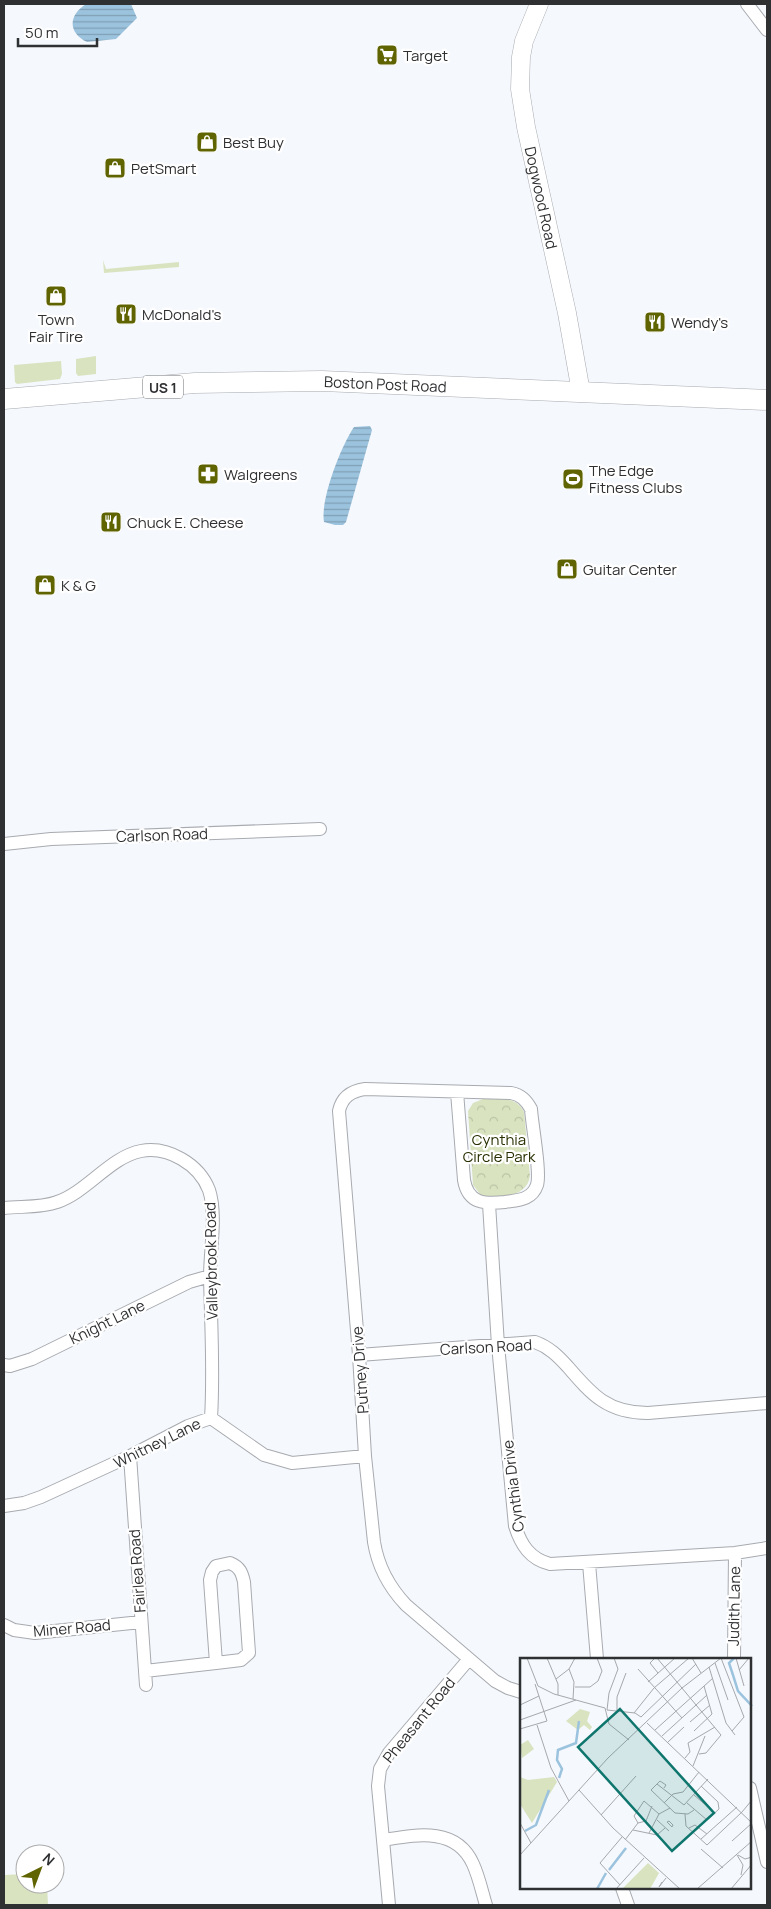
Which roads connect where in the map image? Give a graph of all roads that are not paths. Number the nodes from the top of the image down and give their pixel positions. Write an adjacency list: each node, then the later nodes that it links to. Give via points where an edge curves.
1 (539, 4): 4 (street, Dogwood Road, via 524,41 520,89)
2 (747, 4): 3 (street)
3 (767, 30)
4 (581, 392): 5 (main road, Boston Post Road / US 1, via 322,382 195,384); 6 (main road, Boston Post Road / US 1)
5 (4, 399)
6 (767, 400)
7 (320, 828): 8 (street, Carlson Road, via 51,839)
8 (4, 844)
9 (457, 1092): 10 (street, via 464,1184 474,1198); 10 (street, Putney Drive, via 517,1094 531,1109 536,1188 521,1200); 14 (street, Putney Drive, via 365,1089 348,1095 341,1104)
10 (489, 1204): 13 (street, Cynthia Drive)
11 (4, 1208): 12 (street, Valleybrook Road, via 58,1202 130,1154 150,1151 172,1154 195,1169 208,1189 212,1206)
12 (210, 1276): 15 (street, Knight Lane, via 189,1282 32,1359); 17 (street, Valleybrook Road)
13 (498, 1345): 14 (street, Carlson Road); 16 (street, Carlson Road, via 535,1342 544,1345 558,1355 590,1392 614,1408 630,1413); 23 (street, Cynthia Drive, via 519,1541 541,1562)
14 (359, 1355): 19 (street, Putney Drive)
15 (4, 1365)
16 (767, 1403)
17 (211, 1418): 18 (street, Whitney Lane, via 188,1426); 19 (street, Whitney Lane, via 264,1455 292,1463)
18 (130, 1456): 20 (street, Whitney Lane, via 41,1497); 24 (street, Fairlea Road)
19 (365, 1456): 28 (street, Putney Drive, via 374,1542 383,1573 406,1605)
20 (4, 1506)
21 (767, 1548): 22 (street, Cynthia Drive)
22 (735, 1553): 23 (street, Cynthia Drive); 27 (street, Judith Lane)
23 (589, 1563): 26 (street)
24 (141, 1622): 25 (street, Miner Road, via 35,1634); 30 (street, Fairlea Road)
25 (4, 1625)
26 (597, 1658)
27 (734, 1658)
28 (469, 1659): 32 (street, Putney Drive, via 495,1681); 34 (street, Pheasant Road, via 389,1753 380,1769 378,1786)
29 (216, 1663): 29 (street, via 210,1580 216,1566 230,1563 242,1572 249,1653 241,1660); 30 (street)
30 (144, 1671): 31 (street, Fairlea Road)
31 (146, 1685)
32 (520, 1692)
33 (751, 1792): 35 (street)
34 (383, 1840): 37 (street, Pheasant Road); 38 (street, via 423,1834 452,1842 473,1864)
35 (767, 1862)
36 (622, 1889): 39 (street)
37 (388, 1905)
38 (486, 1905)
39 (628, 1905)

